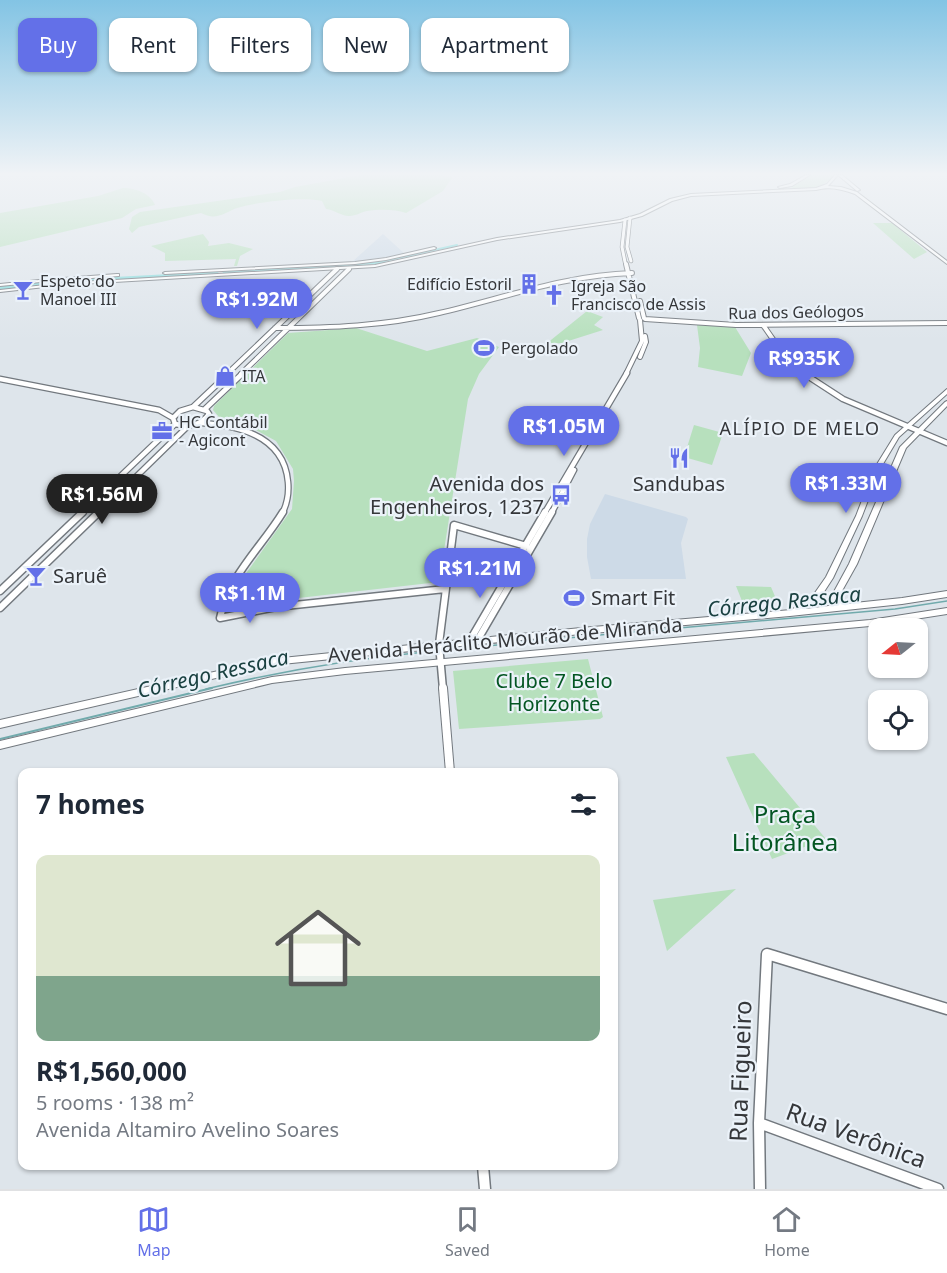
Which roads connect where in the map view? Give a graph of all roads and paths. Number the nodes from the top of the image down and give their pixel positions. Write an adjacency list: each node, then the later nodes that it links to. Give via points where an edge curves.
1 (539, 230): 7 (main road)
2 (539, 230): 7 (main road)
3 (626, 230): 11 (street, via 622,247)
4 (629, 230): 12 (street)
5 (906, 230): 10 (main road)
6 (911, 230): 9 (main road)
7 (536, 231): 8 (main road)
8 (466, 243): 13 (main road, via 390,264); 17 (main road, via 355,263)
9 (947, 258)
10 (947, 262)
11 (626, 263): 12 (street); 15 (street)
12 (631, 263): 15 (street)
13 (349, 269): 14 (main road); 16 (street)
14 (335, 271): 16 (street); 18 (main road, via 63,284); 19 (street)
15 (629, 272): 21 (street); 25 (street, via 535,285 415,318)
16 (344, 274): 20 (street)
17 (0, 285)
18 (0, 291)
19 (285, 319): 20 (street); 24 (street)
20 (296, 320): 25 (street)
21 (641, 320): 23 (street, Rua dos Geólogos); 41 (street, via 642,341 637,355); 45 (street, via 644,349)
22 (947, 323): 23 (street, Rua dos Geólogos)
23 (763, 325): 38 (street, via 779,351 813,381)
24 (275, 328): 25 (street); 29 (street)
25 (287, 328): 31 (street)
26 (0, 379): 32 (street)
27 (947, 391): 38 (main road)
28 (947, 403): 39 (main road)
29 (193, 407): 30 (street); 31 (street)
30 (183, 409): 32 (street); 34 (street)
31 (205, 409): 33 (street)
32 (159, 410): 34 (street)
33 (209, 414): 35 (street); 36 (street)
34 (174, 421): 37 (street); 47 (street)
35 (220, 422): 36 (street); 46 (street, via 240,427 271,444 282,458 289,484 284,511 229,587 220,618 276,607)
36 (200, 423): 37 (street)
37 (188, 426): 49 (street)
38 (908, 427): 39 (street); 43 (main road, via 897,436 877,469)
39 (918, 431): 40 (street); 44 (main road, via 903,447)
40 (947, 443)
41 (526, 546): 42 (street); 46 (street, via 454,525)
42 (512, 569): 45 (street, via 507,582); 53 (street)
43 (828, 578): 44 (main road); 52 (main road, via 815,599)
44 (842, 583): 50 (main road, via 834,599)
45 (510, 586): 53 (street)
46 (445, 589): 54 (street)
47 (0, 591)
48 (947, 594): 50 (main road, Avenida Heráclito Mourão de Miranda)
49 (0, 608)
50 (843, 608): 52 (main road, Avenida Heráclito Mourão de Miranda)
51 (947, 611): 55 (main road, Avenida Heráclito Mourão de Miranda, via 870,623)
52 (790, 613): 53 (main road, Avenida Heráclito Mourão de Miranda)
53 (473, 641): 54 (main road, Avenida Heráclito Mourão de Miranda)
54 (439, 646): 55 (street); 56 (main road, Avenida Heráclito Mourão de Miranda, via 272,662)
55 (440, 660): 57 (main road, Avenida Heráclito Mourão de Miranda, via 272,680); 58 (street)
56 (0, 724)
57 (0, 745)
58 (450, 768)
59 (947, 1009): 60 (street, Rua Figueiro, via 767,954)
60 (759, 1123): 63 (street, Rua Figueiro); 64 (street, Rua Verônica)
61 (483, 1170): 62 (street)
62 (484, 1189)
63 (760, 1189)
64 (938, 1189)

